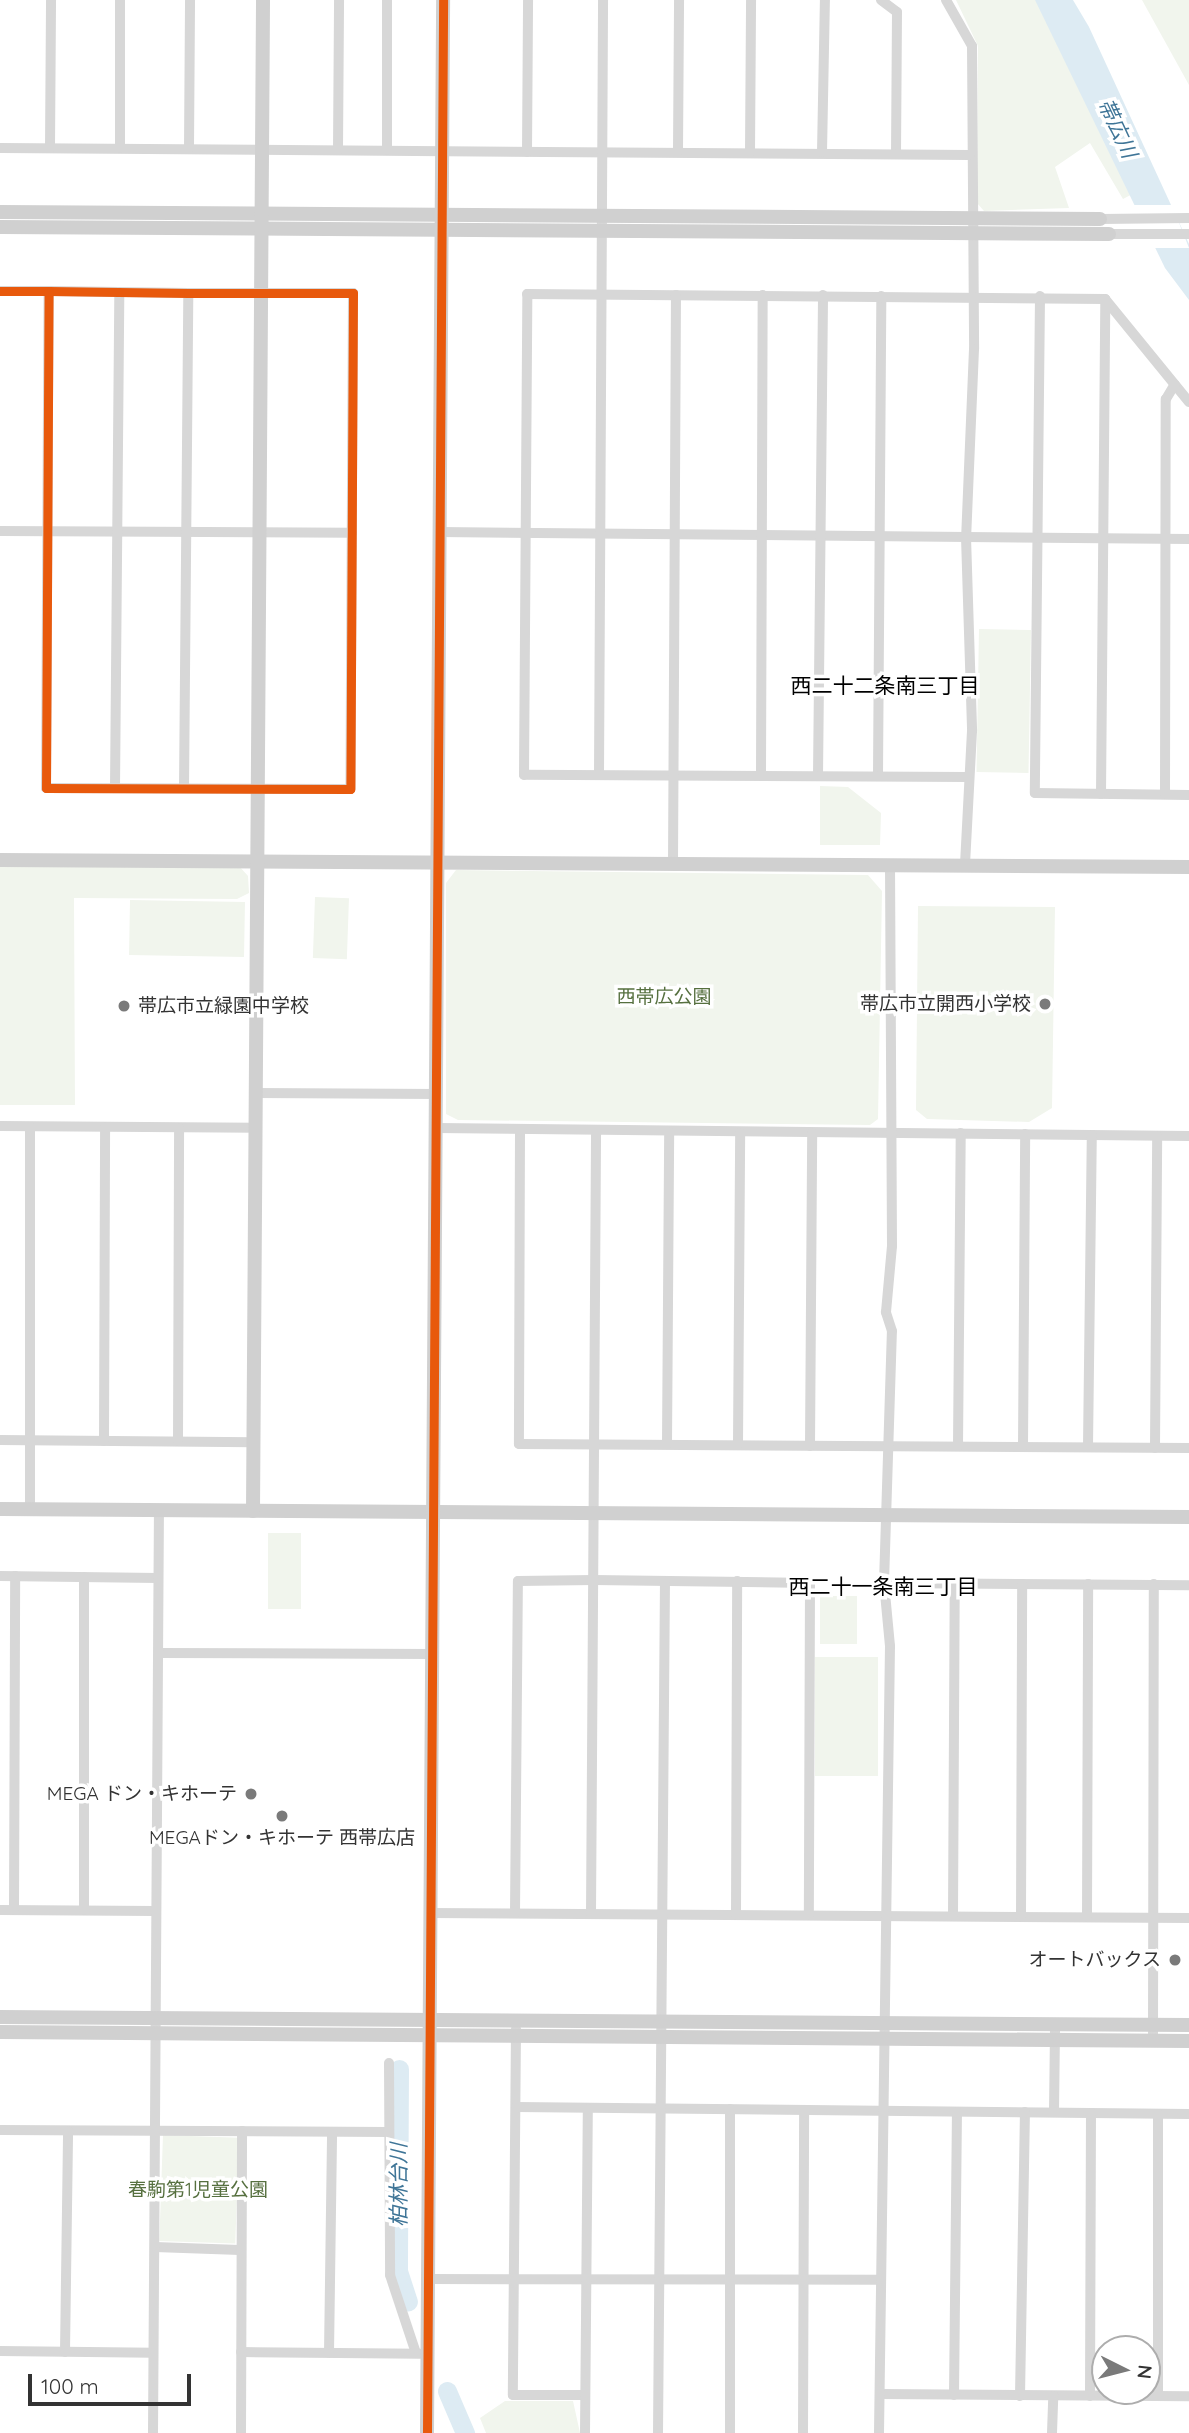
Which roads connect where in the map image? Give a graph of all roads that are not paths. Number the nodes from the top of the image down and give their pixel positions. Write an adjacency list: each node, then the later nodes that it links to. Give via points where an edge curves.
1 (51, 0): 16 (street)
2 (120, 0): 17 (street)
3 (190, 0): 18 (street)
4 (263, 0): 19 (street)
5 (339, 0): 20 (street)
6 (387, 0): 21 (street)
7 (443, 0): 22 (street)
8 (528, 0): 24 (street)
9 (603, 0): 25 (street)
10 (679, 0): 23 (street)
11 (751, 0): 26 (street)
12 (825, 0): 27 (street)
13 (881, 0): 28 (street, via 897,12)
14 (946, 0): 29 (street, via 972,46)
15 (0, 148): 16 (street)
16 (50, 148): 17 (street)
17 (120, 148): 18 (street)
18 (189, 148): 19 (street)
19 (262, 149): 20 (street); 33 (street)
20 (338, 150): 21 (street)
21 (387, 150): 22 (street)
22 (442, 151): 24 (street); 34 (street)
23 (678, 151): 25 (street); 26 (street)
24 (527, 152): 25 (street)
25 (603, 152): 35 (street)
26 (750, 152): 27 (street)
27 (822, 152): 28 (street)
28 (896, 154): 29 (street)
29 (970, 155): 36 (street)
30 (0, 212): 33 (street)
31 (1189, 218): 32 (street)
32 (1100, 219): 36 (street)
33 (262, 221): 34 (street); 37 (street); 44 (street)
34 (442, 222): 35 (street); 60 (street)
35 (602, 224): 36 (street); 45 (street)
36 (970, 226): 38 (street); 51 (street)
37 (0, 227)
38 (1110, 234): 39 (street)
39 (1189, 234)
40 (0, 291): 41 (street)
41 (49, 291): 42 (street); 55 (street)
42 (119, 292): 43 (street); 57 (street)
43 (188, 293): 44 (street); 58 (street)
44 (261, 293): 59 (street); 61 (street, via 353,293)
45 (601, 294): 46 (street); 62 (street, via 527,294); 63 (street)
46 (676, 295): 47 (street); 64 (street)
47 (763, 295): 48 (street); 65 (street)
48 (822, 295): 49 (street); 66 (street)
49 (881, 296): 51 (street); 67 (street)
50 (1040, 296): 51 (street); 52 (street); 69 (street)
51 (969, 297): 68 (street, via 974,349)
52 (1105, 299): 53 (street); 70 (street)
53 (1175, 384): 54 (street); 71 (street, via 1166,399)
54 (1189, 402)
55 (48, 530): 56 (street); 57 (street); 79 (street, via 46,788)
56 (0, 531)
57 (117, 531): 58 (street); 79 (street)
58 (186, 532): 59 (street); 80 (street)
59 (260, 532): 61 (street); 81 (street)
60 (440, 532): 62 (street); 87 (street)
61 (352, 533): 81 (street, via 350,789)
62 (525, 534): 63 (street); 73 (street, via 524,775)
63 (601, 534): 64 (street); 73 (street)
64 (675, 534): 65 (street); 74 (street)
65 (761, 535): 66 (street); 75 (street)
66 (820, 535): 67 (street); 77 (street)
67 (879, 536): 68 (street); 76 (street)
68 (966, 537): 69 (street); 78 (street, via 972,615)
69 (1038, 537): 70 (street); 82 (street, via 1035,793)
70 (1102, 538): 71 (street); 82 (street)
71 (1166, 539): 72 (street); 83 (street)
72 (1189, 539)
73 (599, 774): 74 (street)
74 (674, 775): 75 (street); 88 (street)
75 (761, 775): 77 (street)
76 (878, 775): 77 (street); 78 (street)
77 (818, 776)
78 (968, 777): 90 (street)
79 (116, 788): 80 (street)
80 (184, 788): 81 (street)
81 (258, 789): 86 (street)
82 (1101, 794): 83 (street)
83 (1165, 794): 84 (street)
84 (1189, 795)
85 (0, 860): 86 (street)
86 (258, 860): 87 (street); 92 (street)
87 (437, 862): 88 (street); 93 (street)
88 (673, 864): 89 (street)
89 (890, 864): 90 (street); 105 (street)
90 (965, 866): 91 (street)
91 (1189, 867)
92 (256, 1093): 93 (street); 98 (street)
93 (437, 1094): 99 (street)
94 (0, 1126): 95 (street)
95 (30, 1126): 96 (street); 112 (street)
96 (105, 1127): 97 (street); 113 (street)
97 (179, 1128): 98 (street); 114 (street)
98 (256, 1128): 115 (street)
99 (437, 1128): 100 (street); 130 (street)
100 (520, 1131): 101 (street); 116 (street, via 519,1444)
101 (596, 1132): 102 (street); 116 (street)
102 (669, 1132): 103 (street); 117 (street)
103 (740, 1133): 104 (street); 118 (street)
104 (812, 1133): 105 (street); 119 (street)
105 (888, 1133): 106 (street); 120 (street, via 892,1246 886,1312 892,1331)
106 (961, 1133): 107 (street); 121 (street)
107 (1025, 1134): 108 (street); 122 (street)
108 (1091, 1135): 109 (street); 123 (street)
109 (1157, 1136): 110 (street); 124 (street)
110 (1189, 1136)
111 (0, 1440): 112 (street)
112 (29, 1441): 113 (street); 127 (street)
113 (104, 1441): 114 (street)
114 (178, 1441): 115 (street)
115 (254, 1441): 129 (street)
116 (594, 1444): 117 (street); 131 (street)
117 (667, 1444): 118 (street)
118 (738, 1444): 119 (street)
119 (810, 1446): 120 (street)
120 (886, 1446): 121 (street); 132 (street)
121 (958, 1446): 122 (street)
122 (1023, 1446): 123 (street)
123 (1088, 1447): 124 (street)
124 (1155, 1448): 125 (street)
125 (1189, 1448)
126 (0, 1509): 127 (street)
127 (30, 1510): 128 (street)
128 (159, 1510): 129 (street); 137 (street)
129 (253, 1511): 130 (street)
130 (432, 1512): 131 (street); 148 (street)
131 (593, 1513): 132 (street); 138 (street)
132 (885, 1515): 133 (street); 141 (street)
133 (1189, 1517)
134 (0, 1576): 135 (street)
135 (15, 1576): 136 (street); 150 (street)
136 (84, 1577): 137 (street); 151 (street)
137 (158, 1578): 147 (street)
138 (594, 1580): 139 (street); 154 (street, via 518,1581); 155 (street)
139 (665, 1581): 140 (street); 156 (street)
140 (737, 1581): 157 (street); 158 (street, via 810,1583)
141 (884, 1583): 142 (street); 159 (street, via 890,1646)
142 (955, 1583): 143 (street); 160 (street)
143 (1022, 1584): 144 (street); 161 (street)
144 (1088, 1584): 145 (street); 162 (street)
145 (1154, 1584): 146 (street); 163 (street)
146 (1189, 1585)
147 (159, 1653): 148 (street); 152 (street)
148 (432, 1654): 153 (street)
149 (0, 1910): 150 (street)
150 (14, 1910): 151 (street)
151 (84, 1910): 152 (street)
152 (156, 1911): 166 (street)
153 (430, 1913): 154 (street); 167 (street)
154 (515, 1913): 155 (street)
155 (591, 1914): 156 (street)
156 (664, 1914): 157 (street); 169 (street)
157 (736, 1915): 158 (street)
158 (809, 1915): 159 (street)
159 (882, 1916): 160 (street); 170 (street)
160 (953, 1916): 161 (street)
161 (1021, 1917): 162 (street)
162 (1087, 1917): 163 (street)
163 (1151, 1917): 164 (street); 172 (street)
164 (1189, 1918)
165 (0, 2017): 166 (street)
166 (156, 2018): 167 (street); 175 (street)
167 (430, 2020): 168 (street); 176 (street)
168 (516, 2021): 169 (street); 177 (street)
169 (662, 2022): 170 (street); 178 (street)
170 (882, 2023): 171 (street); 179 (street)
171 (1055, 2025): 172 (street); 180 (street)
172 (1152, 2025): 173 (street); 181 (street)
173 (1189, 2025)
174 (0, 2032): 175 (street)
175 (156, 2034): 176 (street); 199 (street)
176 (430, 2036): 177 (street); 204 (street)
177 (516, 2037): 178 (street); 184 (street)
178 (660, 2037): 179 (street); 185 (street)
179 (882, 2039): 180 (street); 189 (street)
180 (1054, 2040): 181 (street); 192 (street)
181 (1153, 2041): 182 (street)
182 (1189, 2041)
183 (389, 2063): 200 (street)
184 (516, 2108): 186 (street); 205 (street)
185 (660, 2108): 186 (street); 187 (street); 207 (street)
186 (588, 2109): 206 (street)
187 (730, 2109): 188 (street); 208 (street)
188 (804, 2111): 189 (street); 209 (street)
189 (882, 2111): 190 (street); 210 (street)
190 (957, 2112): 191 (street); 220 (street)
191 (1025, 2112): 192 (street); 221 (street)
192 (1054, 2112): 193 (street)
193 (1091, 2113): 194 (street); 223 (street)
194 (1158, 2114): 195 (street); 211 (street)
195 (1189, 2114)
196 (0, 2130): 197 (street)
197 (68, 2131): 199 (street); 213 (street)
198 (242, 2131): 199 (street); 201 (street); 203 (street)
199 (156, 2132): 202 (street)
200 (389, 2132): 201 (street); 217 (street, via 391,2284)
201 (332, 2133): 216 (street)
202 (155, 2247): 203 (street); 215 (street)
203 (240, 2250): 214 (street)
204 (428, 2279): 205 (street); 217 (street)
205 (515, 2279): 206 (street); 219 (street, via 513,2395)
206 (586, 2279): 207 (street); 219 (street)
207 (657, 2279): 208 (street); 230 (street)
208 (731, 2279): 209 (street); 231 (street)
209 (804, 2280): 210 (street); 232 (street)
210 (881, 2280): 218 (street)
211 (1158, 2335)
212 (0, 2351): 213 (street)
213 (65, 2352): 215 (street)
214 (241, 2352): 216 (street); 227 (street)
215 (153, 2353): 226 (street)
216 (328, 2353): 217 (street)
217 (421, 2354): 228 (street)
218 (880, 2394): 220 (street); 233 (street)
219 (585, 2395): 229 (street)
220 (954, 2395): 221 (street)
221 (1020, 2396): 222 (street)
222 (1053, 2396): 223 (street); 234 (street)
223 (1090, 2396)
224 (1161, 2396): 225 (street)
225 (1189, 2396)
226 (153, 2433)
227 (241, 2433)
228 (427, 2433)
229 (585, 2433)
230 (658, 2433)
231 (730, 2433)
232 (803, 2433)
233 (879, 2433)
234 (1052, 2433)

